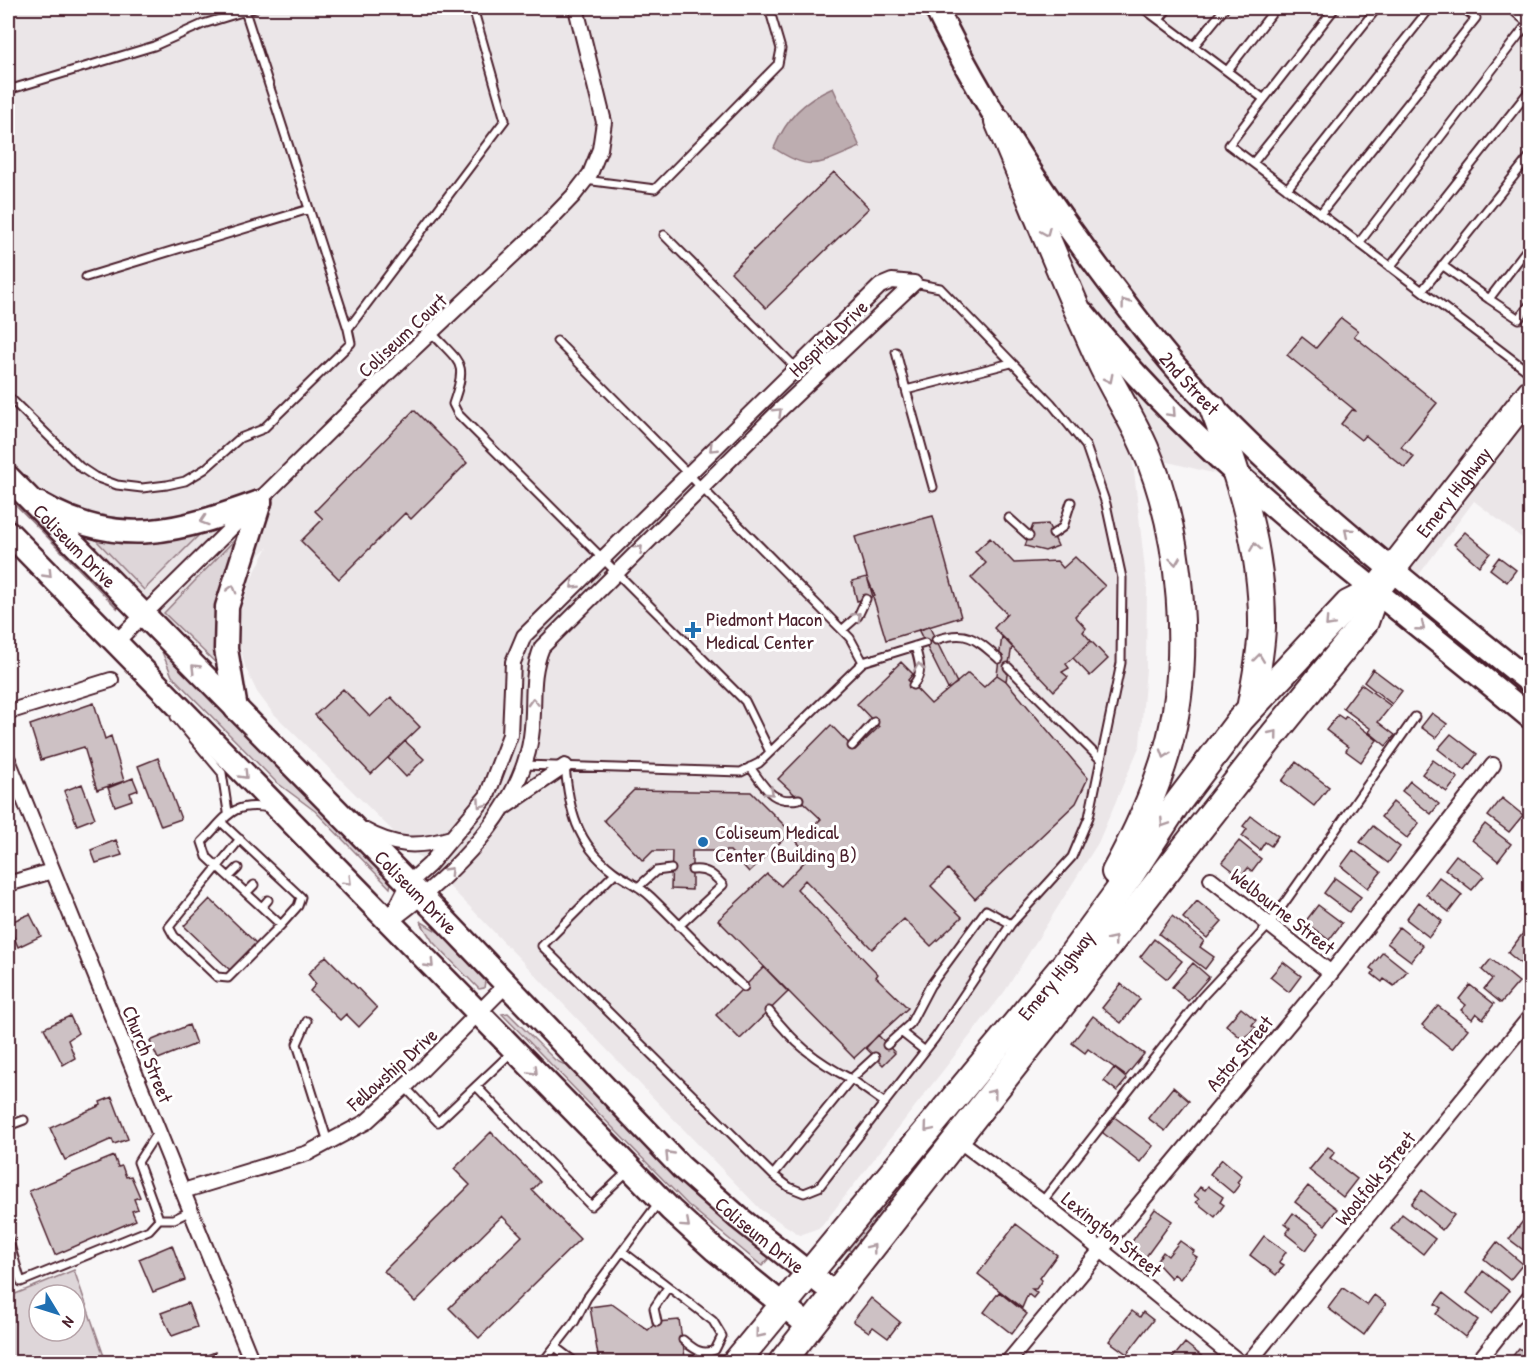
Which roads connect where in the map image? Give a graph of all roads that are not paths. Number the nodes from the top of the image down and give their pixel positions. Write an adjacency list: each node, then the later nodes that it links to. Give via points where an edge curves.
1 (473, 8): 40 (lane, via 505,120)
2 (576, 8): 25 (street, Coliseum Court, via 604,123 600,149)
3 (769, 8): 25 (lane, via 782,49 778,64 655,189)
4 (936, 8): 22 (main road, 2nd Street)
5 (1143, 8): 15 (lane)
6 (1168, 8): 15 (lane)
7 (1225, 8): 17 (lane)
8 (1276, 8): 18 (lane)
9 (1335, 8): 21 (lane)
10 (1377, 8): 24 (lane)
11 (1430, 8): 26 (lane)
12 (1462, 8): 28 (lane, via 1476,18)
13 (1510, 8): 16 (lane)
14 (250, 9): 19 (lane, via 154,46); 27 (lane)
15 (1159, 20): 17 (lane)
16 (1529, 24): 30 (lane)
17 (1194, 46): 18 (lane)
18 (1227, 71): 21 (lane)
19 (8, 90)
20 (1530, 90): 33 (lane)
21 (1264, 99): 24 (lane, via 1229,145)
22 (998, 120): 39 (highway, one-way to 39); 50 (main road, 2nd Street, one-way to 22, via 1186,380 1068,228)
23 (1530, 156): 32 (lane)
24 (1253, 163): 26 (lane)
25 (585, 180): 41 (street, Coliseum Court, via 546,224)
26 (1287, 189): 28 (lane)
27 (309, 209): 34 (lane); 40 (lane)
28 (1320, 214): 30 (lane)
29 (664, 235): 45 (lane)
30 (1359, 243): 33 (lane)
31 (1530, 244): 37 (lane)
32 (1442, 266): 36 (lane); 37 (lane)
33 (1390, 267): 36 (lane)
34 (86, 277)
35 (914, 283): 44 (lane, via 940,288); 45 (street, Hospital Drive, via 892,281 880,286); 54 (street, Hospital Drive, one-way to 35)
36 (1422, 291): 46 (lane)
37 (1489, 299): 38 (lane, via 1519,319)
38 (1530, 304)
39 (1078, 306): 53 (main road, 2nd Street, one-way to 53, via 1191,434); 124 (highway, one-way to 124, via 1160,490 1176,557 1181,613 1180,659 1167,750 1124,856)
40 (348, 329): 49 (lane, via 351,343 263,429 240,438 185,481 167,485 134,487 95,477)
41 (432, 333): 58 (street, Coliseum Court); 63 (lane, via 461,365 462,376 453,404 458,414)
42 (557, 341): 51 (lane)
43 (896, 352): 47 (lane)
44 (1011, 363): 47 (lane); 89 (lane, via 1086,446 1106,504 1122,578 1123,631 1121,663)
45 (796, 368): 51 (street, Hospital Drive, one-way to 51)
46 (1530, 372)
47 (906, 390): 55 (lane)
48 (1530, 393): 64 (highway, Emery Highway)
49 (8, 396)
50 (1214, 408): 53 (highway); 64 (main road, 2nd Street, one-way to 50, via 1311,500)
51 (689, 472): 54 (lane); 63 (street, Hospital Drive)
52 (8, 477): 56 (main road, Coliseum Drive)
53 (1239, 477): 66 (main road, 2nd Street); 82 (highway, one-way to 53, via 1259,660 1261,605 1256,547)
54 (703, 486): 65 (street, Hospital Drive, one-way to 54); 69 (lane)
55 (933, 487)
56 (25, 495): 58 (main road, one-way to 56, via 186,527 128,532 76,521); 68 (main road, Coliseum Drive)
57 (1071, 501): 61 (lane, via 1063,526)
58 (260, 502): 68 (street, Coliseum Court); 81 (main road, one-way to 58, via 226,649 227,607)
59 (1009, 518): 62 (lane)
60 (8, 532): 71 (main road, Coliseum Drive, one-way to 71)
61 (1053, 534)
62 (1029, 536)
63 (602, 557): 65 (lane); 102 (street, Hospital Drive, one-way to 102, via 524,636 513,662 510,735 501,763 487,796)
64 (1394, 569): 66 (highway, Emery Highway); 79 (main road, 2nd Street)
65 (617, 572): 88 (lane, via 744,701); 91 (street, Hospital Drive, one-way to 65, via 531,739 534,667 542,647)
66 (1376, 590): 82 (highway, Emery Highway, one-way to 82, via 1348,603); 85 (main road, 2nd Street, one-way to 85); 95 (highway, Emery Highway, one-way to 66, via 1365,622)
67 (866, 599): 69 (lane, one-way to 67, via 858,616)
68 (143, 616): 71 (street, Coliseum Court); 81 (main road, Coliseum Drive, one-way to 68)
69 (842, 630): 75 (lane)
70 (936, 640): 74 (lane, via 962,634)
71 (116, 642): 78 (main road, Coliseum Drive)
72 (925, 643): 73 (lane)
73 (915, 646): 75 (lane); 80 (lane, one-way to 73, via 921,669)
74 (999, 659)
75 (863, 662): 88 (lane)
76 (1008, 667): 89 (lane)
77 (111, 680): 83 (street)
78 (154, 681): 98 (lane, via 167,708 217,764 225,781); 99 (main road, Coliseum Drive, one-way to 99)
79 (1530, 682)
80 (913, 685)
81 (236, 709): 100 (main road, Coliseum Drive)
82 (1250, 709): 95 (highway); 124 (highway, Emery Highway, one-way to 124, via 1176,805)
83 (8, 712)
84 (1415, 717): 122 (lane)
85 (1530, 717)
86 (874, 722): 87 (lane)
87 (852, 746)
88 (770, 752): 94 (lane)
89 (1100, 759): 120 (lane, via 1089,817 1072,857)
90 (8, 760): 108 (street, Church Street)
91 (523, 765): 93 (lane); 97 (street, Hospital Drive)
92 (1493, 765): 125 (street, Astor Street)
93 (566, 766): 94 (lane, via 741,772); 97 (street); 109 (lane, via 569,805 578,828 591,849)
94 (750, 767): 96 (lane, one-way to 96, via 775,798)
95 (1239, 780): 144 (highway, Emery Highway, one-way to 95)
96 (799, 798)
97 (506, 806): 115 (street, Hospital Drive, one-way to 97, via 492,826)
98 (228, 812): 99 (lane, via 255,806 270,808); 101 (lane)
99 (285, 818): 119 (main road, Coliseum Drive, one-way to 119)
100 (348, 821): 102 (street, via 397,845 417,846); 115 (main road, Coliseum Drive)
101 (221, 822): 103 (lane); 104 (lane, via 202,842 207,857)
102 (451, 838): 115 (street, Hospital Drive, via 429,865)
103 (240, 839): 104 (lane); 121 (lane, via 268,871 301,897)
104 (216, 866): 110 (lane); 121 (lane, via 169,927 217,977 228,978)
105 (238, 868): 110 (lane)
106 (671, 869): 114 (lane, via 656,871)
107 (692, 870): 123 (lane, via 712,873 723,885)
108 (52, 871): 112 (street); 143 (street, Church Street)
109 (615, 873): 114 (lane); 147 (lane, via 542,946)
110 (229, 877): 116 (lane)
111 (1211, 879): 122 (street, Welbourne Street)
112 (8, 884)
113 (254, 885): 116 (lane)
114 (638, 887): 123 (lane)
115 (416, 890): 119 (street, Hospital Drive); 126 (main road, Coliseum Drive)
116 (246, 893): 118 (lane)
117 (268, 900): 118 (lane)
118 (262, 908): 121 (lane)
119 (389, 922): 129 (main road, Coliseum Drive, one-way to 129)
120 (1011, 924): 132 (lane, via 986,910); 135 (lane)
121 (281, 925)
122 (1269, 925): 125 (street, Welbourne Street); 150 (lane, via 1202,997)
123 (680, 926): 127 (lane)
124 (1065, 964): 156 (highway, Emery Highway, one-way to 156)
125 (1331, 973): 154 (street, Astor Street)
126 (507, 984): 129 (street, Fellowship Drive); 156 (main road, Coliseum Drive, one-way to 126, via 681,1167)
127 (744, 987)
128 (769, 1011): 137 (lane, via 809,1055)
129 (478, 1014): 134 (main road, Coliseum Drive); 139 (street, Fellowship Drive)
130 (1530, 1017): 172 (street, Woolfolk Street)
131 (307, 1021): 145 (lane, via 297,1044)
132 (901, 1032): 133 (lane); 135 (lane)
133 (887, 1045)
134 (513, 1051): 138 (lane); 146 (main road, Coliseum Drive, one-way to 146)
135 (925, 1051): 140 (lane)
136 (875, 1058): 137 (lane)
137 (851, 1079): 140 (lane); 147 (lane)
138 (476, 1086): 139 (lane, via 438,1122); 146 (lane, via 591,1206)
139 (405, 1087): 145 (street, Fellowship Drive, via 366,1122)
140 (885, 1102): 147 (lane, via 819,1187 804,1193)
141 (24, 1120): 142 (lane)
142 (8, 1126)
143 (158, 1131): 148 (street, Church Street); 152 (lane, via 138,1161)
144 (957, 1139): 150 (street, Lexington Street); 158 (highway, Emery Highway, one-way to 144)
145 (327, 1142): 148 (street, Fellowship Drive, via 273,1165)
146 (630, 1169): 149 (main road, Coliseum Drive)
147 (774, 1175)
148 (183, 1191): 151 (street, Church Street)
149 (660, 1200): 155 (lane); 160 (main road, Coliseum Drive, one-way to 160)
150 (1041, 1202): 154 (street, Lexington Street)
151 (191, 1211): 152 (lane, via 174,1219); 165 (street, Church Street)
152 (159, 1219): 153 (lane, via 149,1230 21,1282)
153 (8, 1240)
154 (1100, 1250): 170 (street, Astor Street); 171 (street, Lexington Street)
155 (622, 1251): 157 (lane); 164 (lane)
156 (807, 1274): 158 (main road, Coliseum Drive); 160 (highway, Emery Highway)
157 (668, 1287): 161 (lane, via 654,1308); 163 (lane, via 712,1321 722,1336 715,1350 707,1353)
158 (836, 1295): 162 (highway, Emery Highway)
159 (1530, 1296): 173 (street)
160 (782, 1306): 162 (main road, Coliseum Drive); 168 (highway, Emery Highway, one-way to 168)
161 (657, 1322)
162 (810, 1327): 169 (highway, Emery Highway)
163 (682, 1340)
164 (555, 1347): 166 (lane); 167 (lane)
165 (252, 1362)
166 (543, 1362)
167 (575, 1362)
168 (736, 1362)
169 (782, 1362)
170 (1008, 1362)
171 (1239, 1362)
172 (1249, 1362)
173 (1478, 1362)

